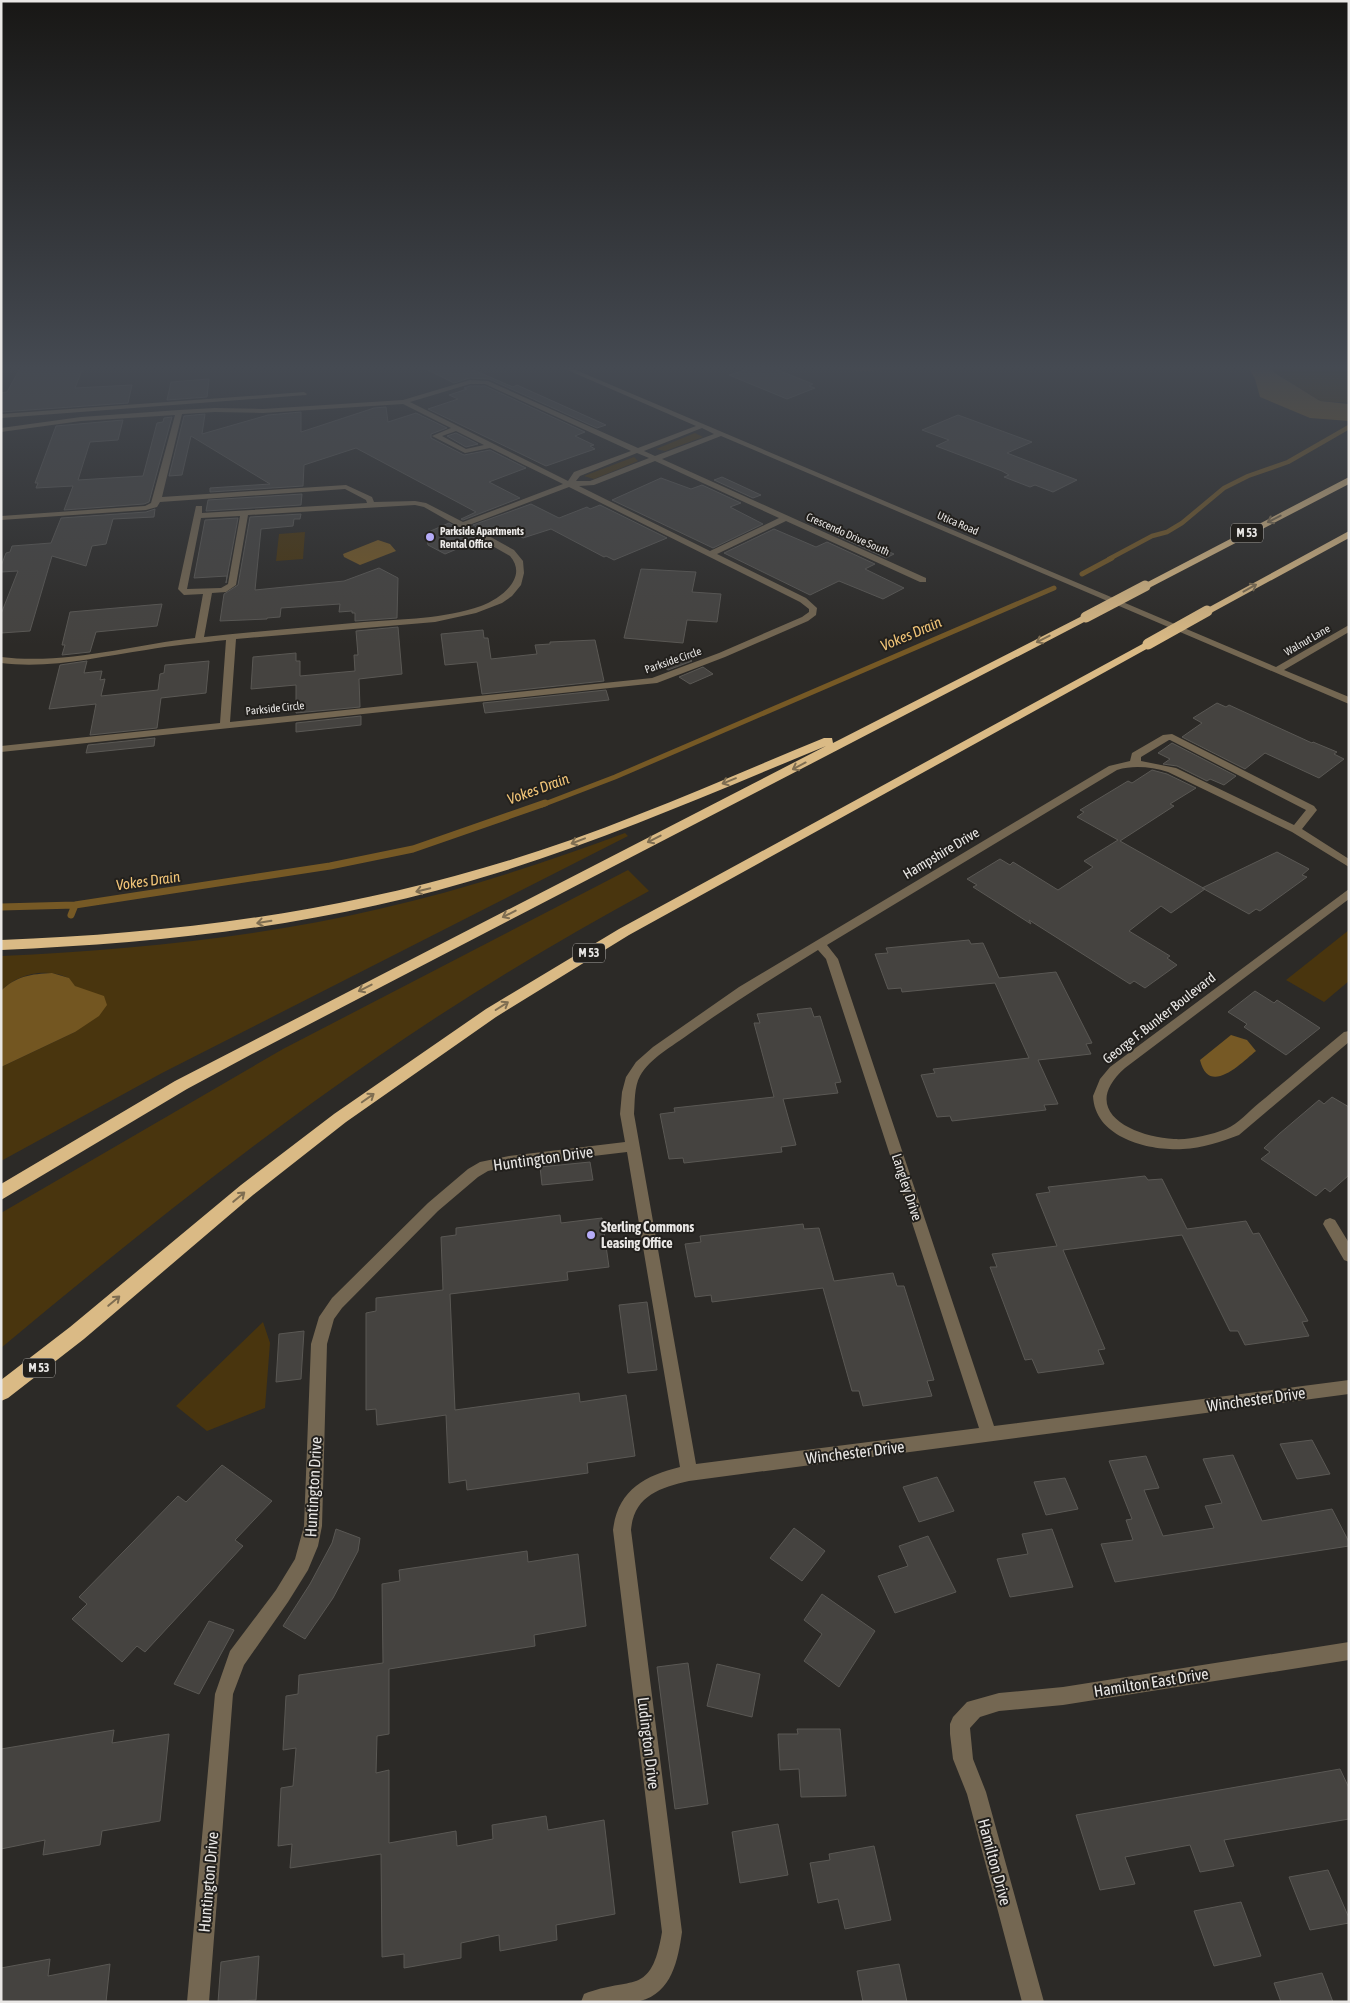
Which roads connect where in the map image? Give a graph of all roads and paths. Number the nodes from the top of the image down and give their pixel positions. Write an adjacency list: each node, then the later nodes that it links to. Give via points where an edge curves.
1 (167, 458): 9 (street)
2 (518, 458): 7 (street, Parkside Circle)
3 (619, 458): 7 (street, via 577,474)
4 (778, 458): 24 (street, Utica Road)
5 (653, 459): 7 (street, via 591,483); 14 (street, Crescendo Drive South)
6 (1349, 480): 26 (highway, M 53, one-way to 26, bridge)
7 (570, 484): 15 (street); 17 (street, Parkside Circle)
8 (201, 497): 9 (street); 10 (street, via 346,488 369,499); 12 (street)
9 (157, 500): 13 (street, via 146,508)
10 (371, 504): 11 (street); 15 (street, via 426,505)
11 (244, 513): 12 (street); 19 (street, via 232,585 223,590)
12 (197, 516): 19 (street, via 182,589 184,592)
13 (1, 518)
14 (786, 518): 17 (street); 18 (street, Crescendo Drive South)
15 (462, 525): 21 (street, via 517,558 519,580 508,595 492,605 435,619)
16 (1349, 534): 40 (highway, M 53, one-way to 16, bridge, via 247,1190 340,1118 491,1013 624,932)
17 (710, 554): 27 (street, Parkside Circle, via 803,600 813,608 813,613 806,619 722,655 654,681)
18 (923, 580)
19 (208, 591): 22 (street)
20 (1349, 628): 24 (street, Walnut Lane)
21 (231, 638): 22 (street); 27 (street, Parkside Circle)
22 (199, 640): 23 (street, via 56,661)
23 (1, 660)
24 (1277, 670): 25 (street, Utica Road)
25 (1349, 701)
26 (904, 710): 33 (highway, one-way to 33, via 571,844 446,884 344,908 242,925 137,938); 37 (highway, M 53, one-way to 37, via 181,1085)
27 (225, 726): 28 (street, Parkside Circle)
28 (1, 749)
29 (1136, 763): 30 (street, Hampshire Drive, via 1172,770); 30 (street, via 1136,755 1167,737 1172,738 1310,808 1312,810); 34 (street, Hampshire Drive, via 1112,768)
30 (1296, 830): 31 (street, Hampshire Drive)
31 (1349, 864)
32 (1349, 893): 35 (street, George F. Bunker Boulevard, via 1120,1065 1108,1077 1099,1099 1103,1112 1115,1126 1128,1134 1176,1144 1219,1137 1234,1131)
33 (1, 945)
34 (818, 945): 36 (street, Hampshire Drive, via 743,990 641,1065 629,1092 627,1114); 44 (street, Langley Drive, via 832,959)
35 (1349, 1035)
36 (633, 1146): 45 (street); 48 (street, Huntington Drive, via 485,1166 433,1207 348,1291 327,1317 319,1344 310,1546 285,1593 238,1656 224,1694)
37 (1, 1193)
38 (1330, 1224): 39 (street)
39 (1349, 1256)
40 (77, 1333): 42 (highway); 43 (highway, M 53)
41 (1349, 1387): 44 (street, Winchester Drive)
42 (1, 1392)
43 (1, 1403)
44 (989, 1434): 45 (street, Winchester Drive)
45 (689, 1473): 49 (street, Ludington Drive, via 652,1484 638,1494 622,1519 670,1913 670,1952 665,1969 647,1988)
46 (1349, 1651): 47 (street, Hamilton East Drive, via 1063,1696 999,1702 974,1709)
47 (960, 1724): 50 (street, Hamilton Drive, via 959,1744 964,1766 976,1792)
48 (198, 2002)
49 (592, 2002)
50 (1033, 2002)

